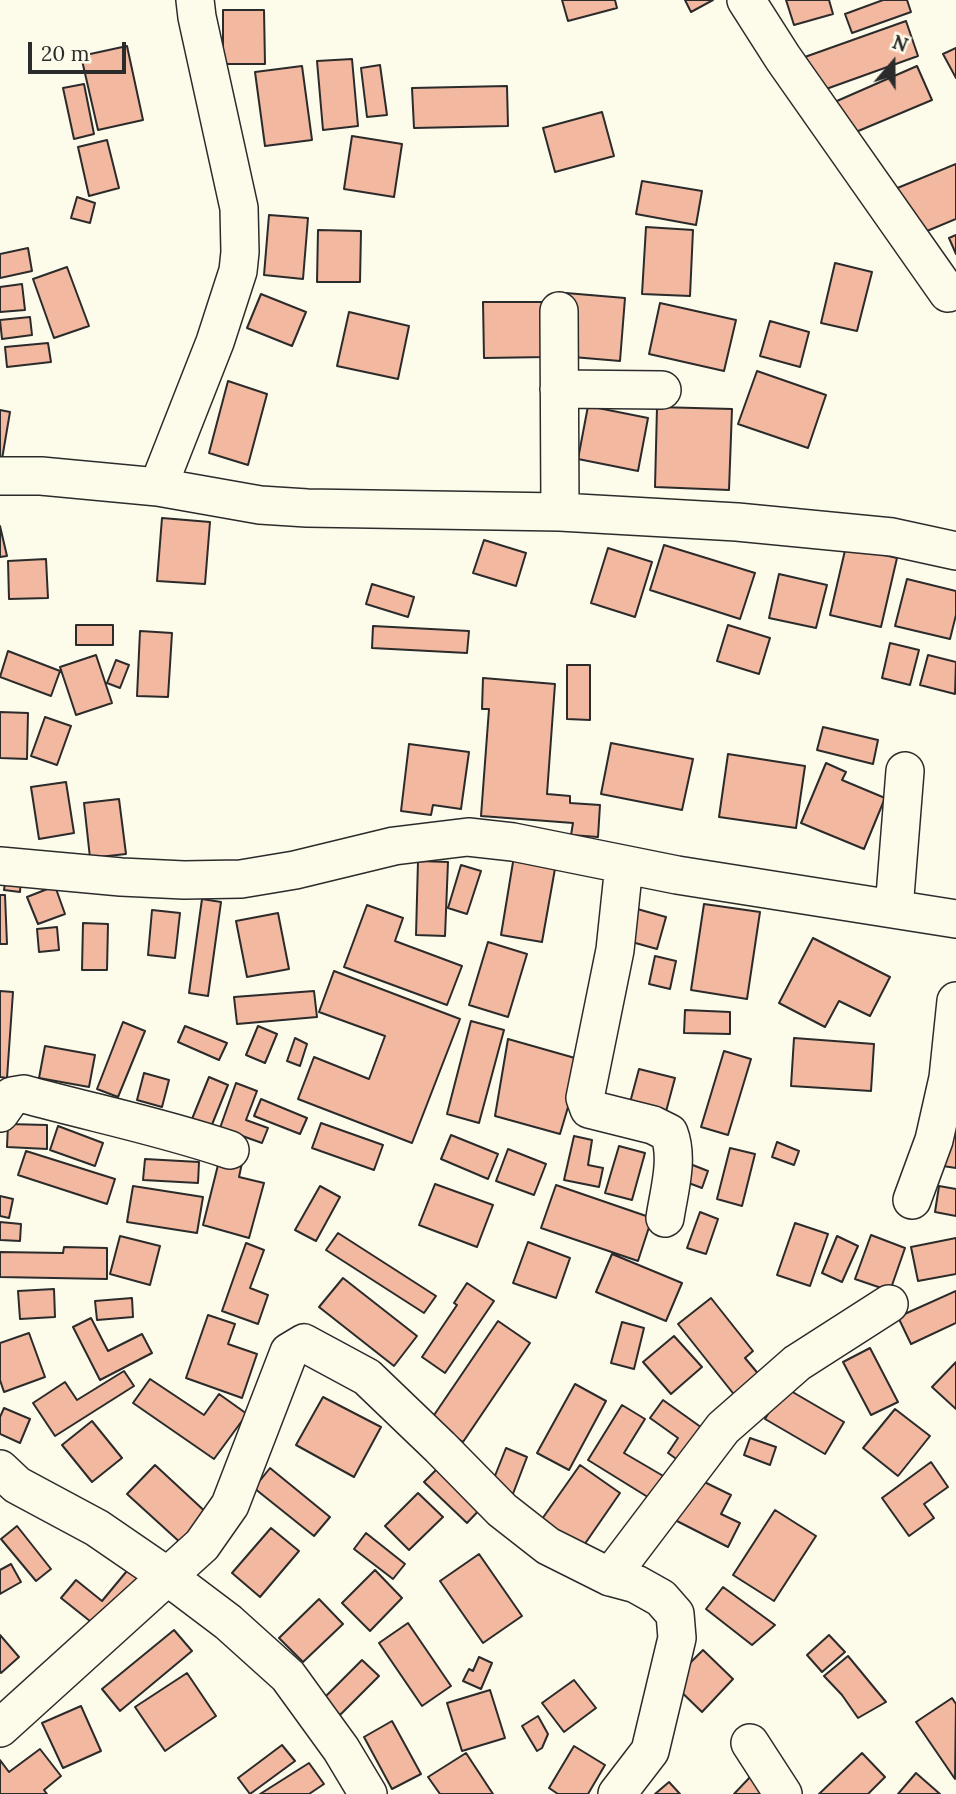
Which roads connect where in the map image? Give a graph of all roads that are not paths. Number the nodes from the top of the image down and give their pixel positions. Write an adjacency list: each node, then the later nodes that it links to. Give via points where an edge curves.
1 (195, 0): 8 (street, via 239,208 240,252 215,342)
2 (746, 0): 3 (street)
3 (948, 293)
4 (559, 311): 5 (street)
5 (559, 388): 6 (street); 9 (street)
6 (662, 390)
7 (0, 476): 8 (street)
8 (158, 487): 9 (street, via 284,507)
9 (560, 512): 10 (street, via 839,531)
10 (956, 551)
11 (905, 771): 14 (street)
12 (624, 865): 13 (street, via 468,837 394,846 241,878 121,877); 14 (street); 20 (street, via 615,950 585,1098 589,1109 669,1133 673,1161)
13 (0, 866)
14 (894, 909): 15 (street)
15 (956, 919)
16 (956, 1001): 19 (street, via 948,1078 934,1140)
17 (0, 1113): 18 (street, via 12,1096 24,1094)
18 (230, 1150)
19 (912, 1200)
20 (666, 1218)
21 (889, 1304): 24 (street, via 797,1363 723,1428)
22 (6, 1487): 23 (street, via 97,1528)
23 (167, 1576): 24 (street, via 202,1545 230,1505 289,1352 304,1343 367,1377 502,1510 548,1546); 25 (street); 27 (street, via 288,1676)
24 (610, 1577): 28 (street, via 661,1598 675,1614 677,1638 650,1751)
25 (0, 1728)
26 (750, 1743): 29 (street)
27 (368, 1794)
28 (617, 1794)
29 (783, 1794)

